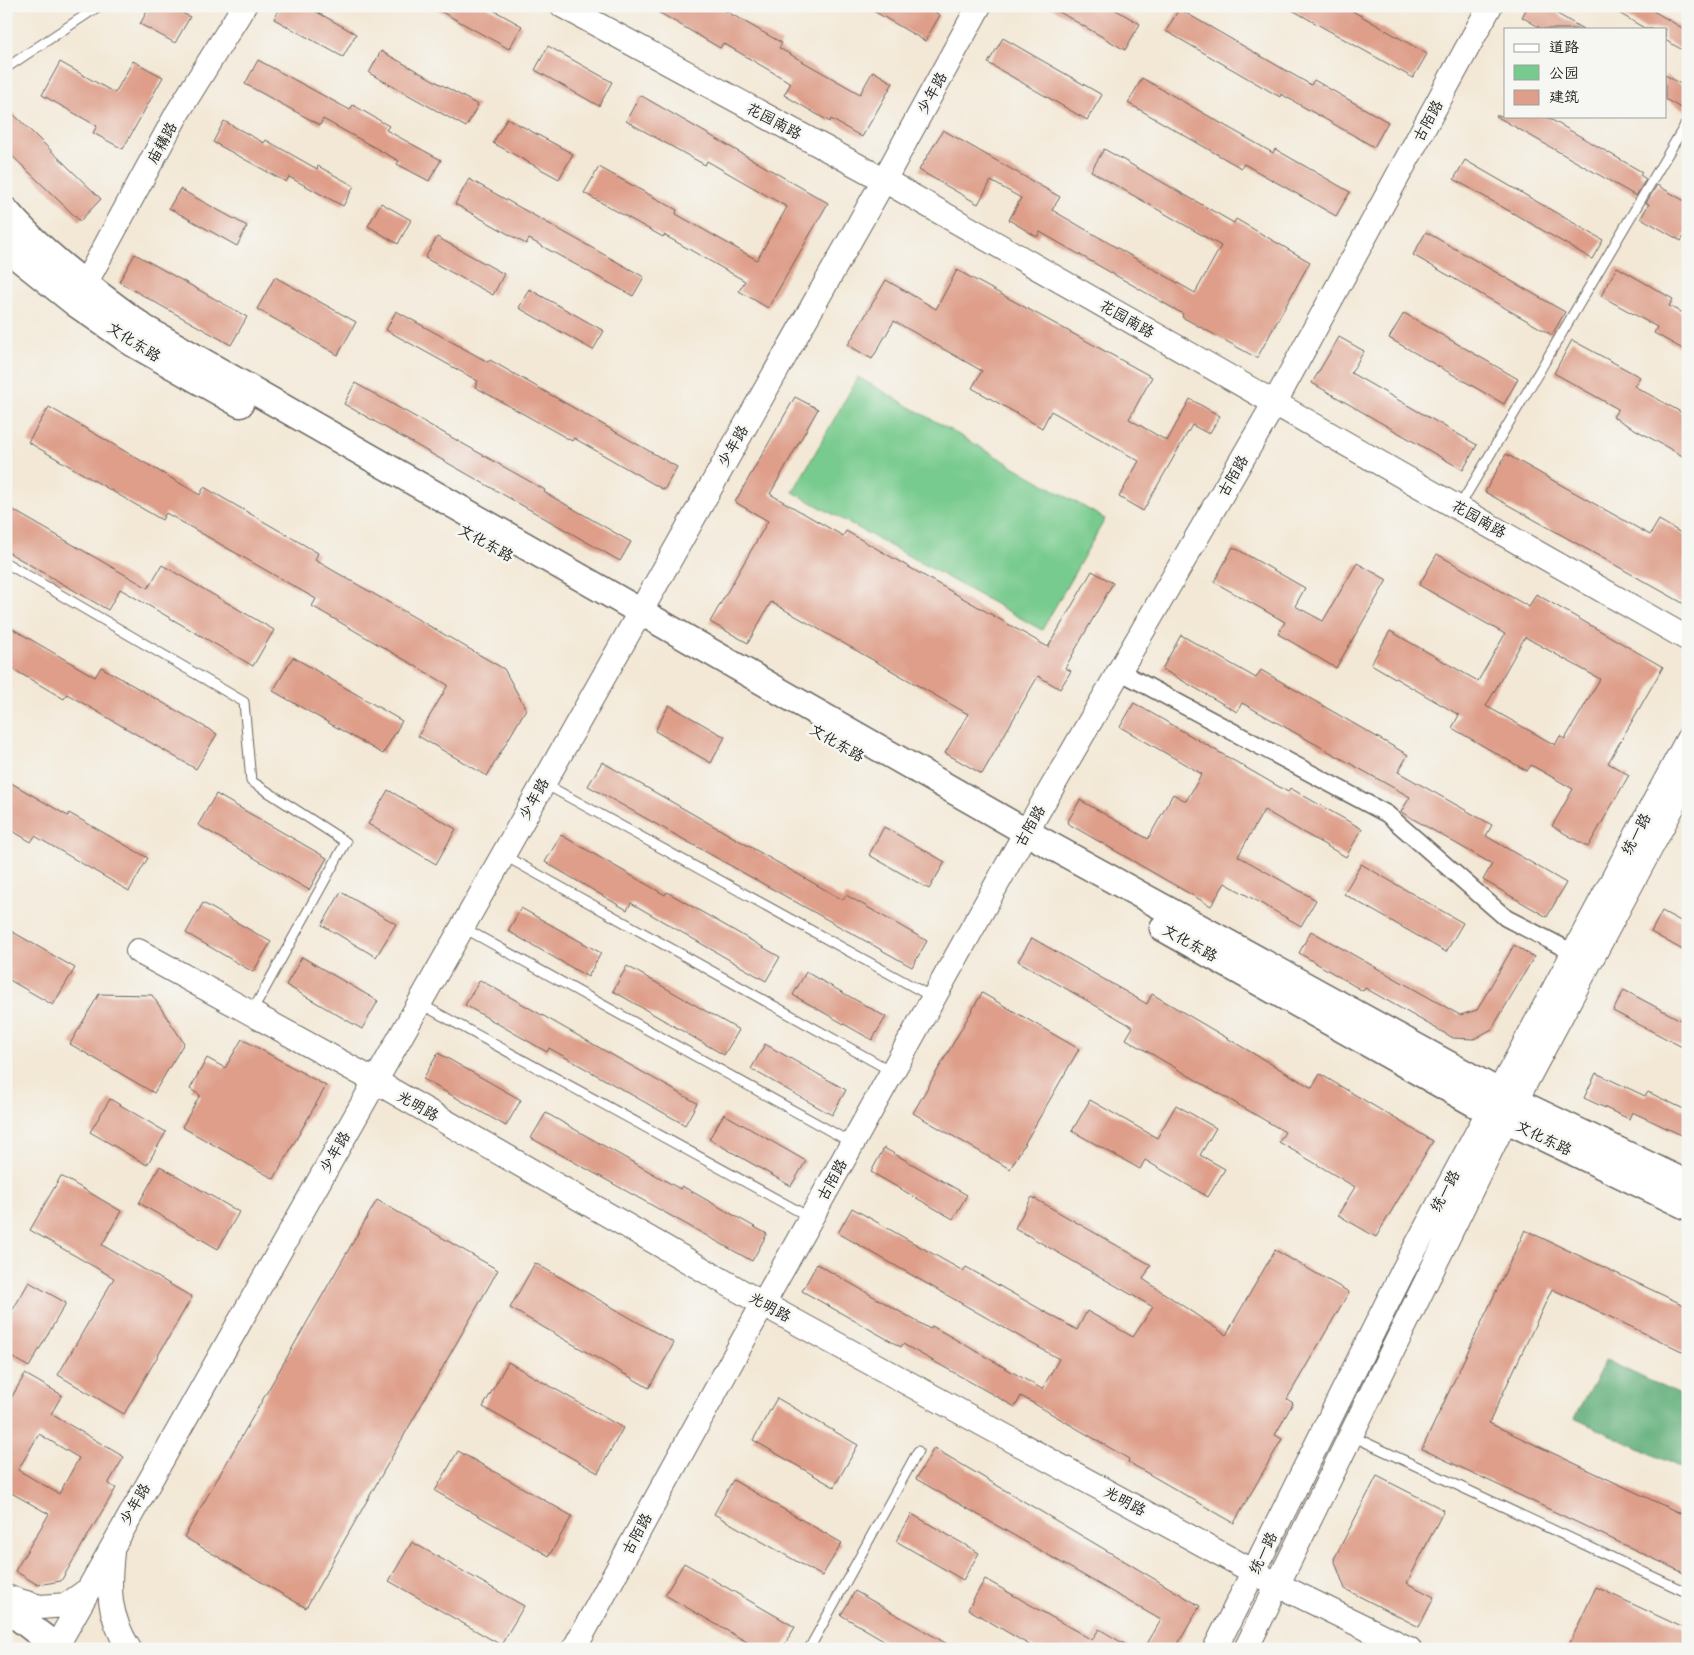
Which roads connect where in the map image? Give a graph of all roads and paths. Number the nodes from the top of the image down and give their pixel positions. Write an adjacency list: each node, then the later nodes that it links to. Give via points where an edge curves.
1 (99, 6): 6 (lane)
2 (244, 6): 11 (street, 庙耩路, via 178,112)
3 (563, 6): 8 (street, 花园南路)
4 (979, 6): 8 (street, 少年路)
5 (1490, 6): 12 (street, 古陌路)
6 (6, 68)
7 (1688, 120): 13 (lane)
8 (884, 180): 12 (street, 花园南路); 15 (street, 少年路)
9 (6, 211): 10 (main road)
10 (12, 248): 11 (main road); 15 (main road, 文化东路, via 75,304 134,344)
11 (85, 284): 15 (main road, via 144,328)
12 (1274, 404): 13 (street, 花园南路); 17 (street, 古陌路)
13 (1459, 508): 16 (street, 花园南路)
14 (6, 563): 28 (lane, via 244,702 251,781 346,842)
15 (636, 618): 20 (street, 少年路); 21 (main road, 文化东路)
16 (1688, 639)
17 (1119, 671): 21 (street, 古陌路); 25 (street, via 1387,814 1506,918)
18 (1688, 739): 25 (street, 统一路)
19 (1688, 778): 31 (street, 统一路)
20 (543, 783): 22 (street, 少年路); 26 (lane)
21 (1022, 839): 26 (street, 古陌路); 31 (main road, 文化东路)
22 (502, 854): 23 (street, 少年路); 29 (lane)
23 (462, 927): 27 (street, 少年路); 32 (lane)
24 (138, 951): 28 (street, 光明路)
25 (1572, 952): 31 (street, 统一路)
26 (933, 998): 29 (street, 古陌路)
27 (419, 1003): 30 (street, 少年路); 35 (lane)
28 (252, 1012): 30 (street, 光明路)
29 (892, 1072): 32 (street, 古陌路)
30 (375, 1081): 36 (street, 光明路); 39 (street, 少年路)
31 (1502, 1106): 33 (main road); 34 (main road, 文化东路); 37 (street, 统一路); 40 (street, 统一路, via 1402,1271)
32 (852, 1143): 35 (street, 古陌路)
33 (1688, 1184)
34 (1688, 1207)
35 (811, 1218): 36 (street, 古陌路)
36 (763, 1304): 40 (street, 光明路); 48 (street, 古陌路)
37 (1349, 1435): 41 (street, 统一路); 43 (lane)
38 (918, 1451): 49 (lane)
39 (114, 1543): 42 (street, 少年路); 47 (street, via 109,1578 110,1607)
40 (1255, 1571): 41 (street, 光明路); 50 (street, 统一路)
41 (1276, 1584): 51 (street, 统一路); 52 (street, 光明路)
42 (87, 1590): 44 (street, via 67,1605 40,1607); 46 (street, 少年路)
43 (1688, 1593)
44 (6, 1597)
45 (6, 1608): 46 (main road)
46 (56, 1648)
47 (129, 1649)
48 (574, 1649)
49 (809, 1649)
50 (1214, 1649)
51 (1246, 1649)
52 (1409, 1649)

